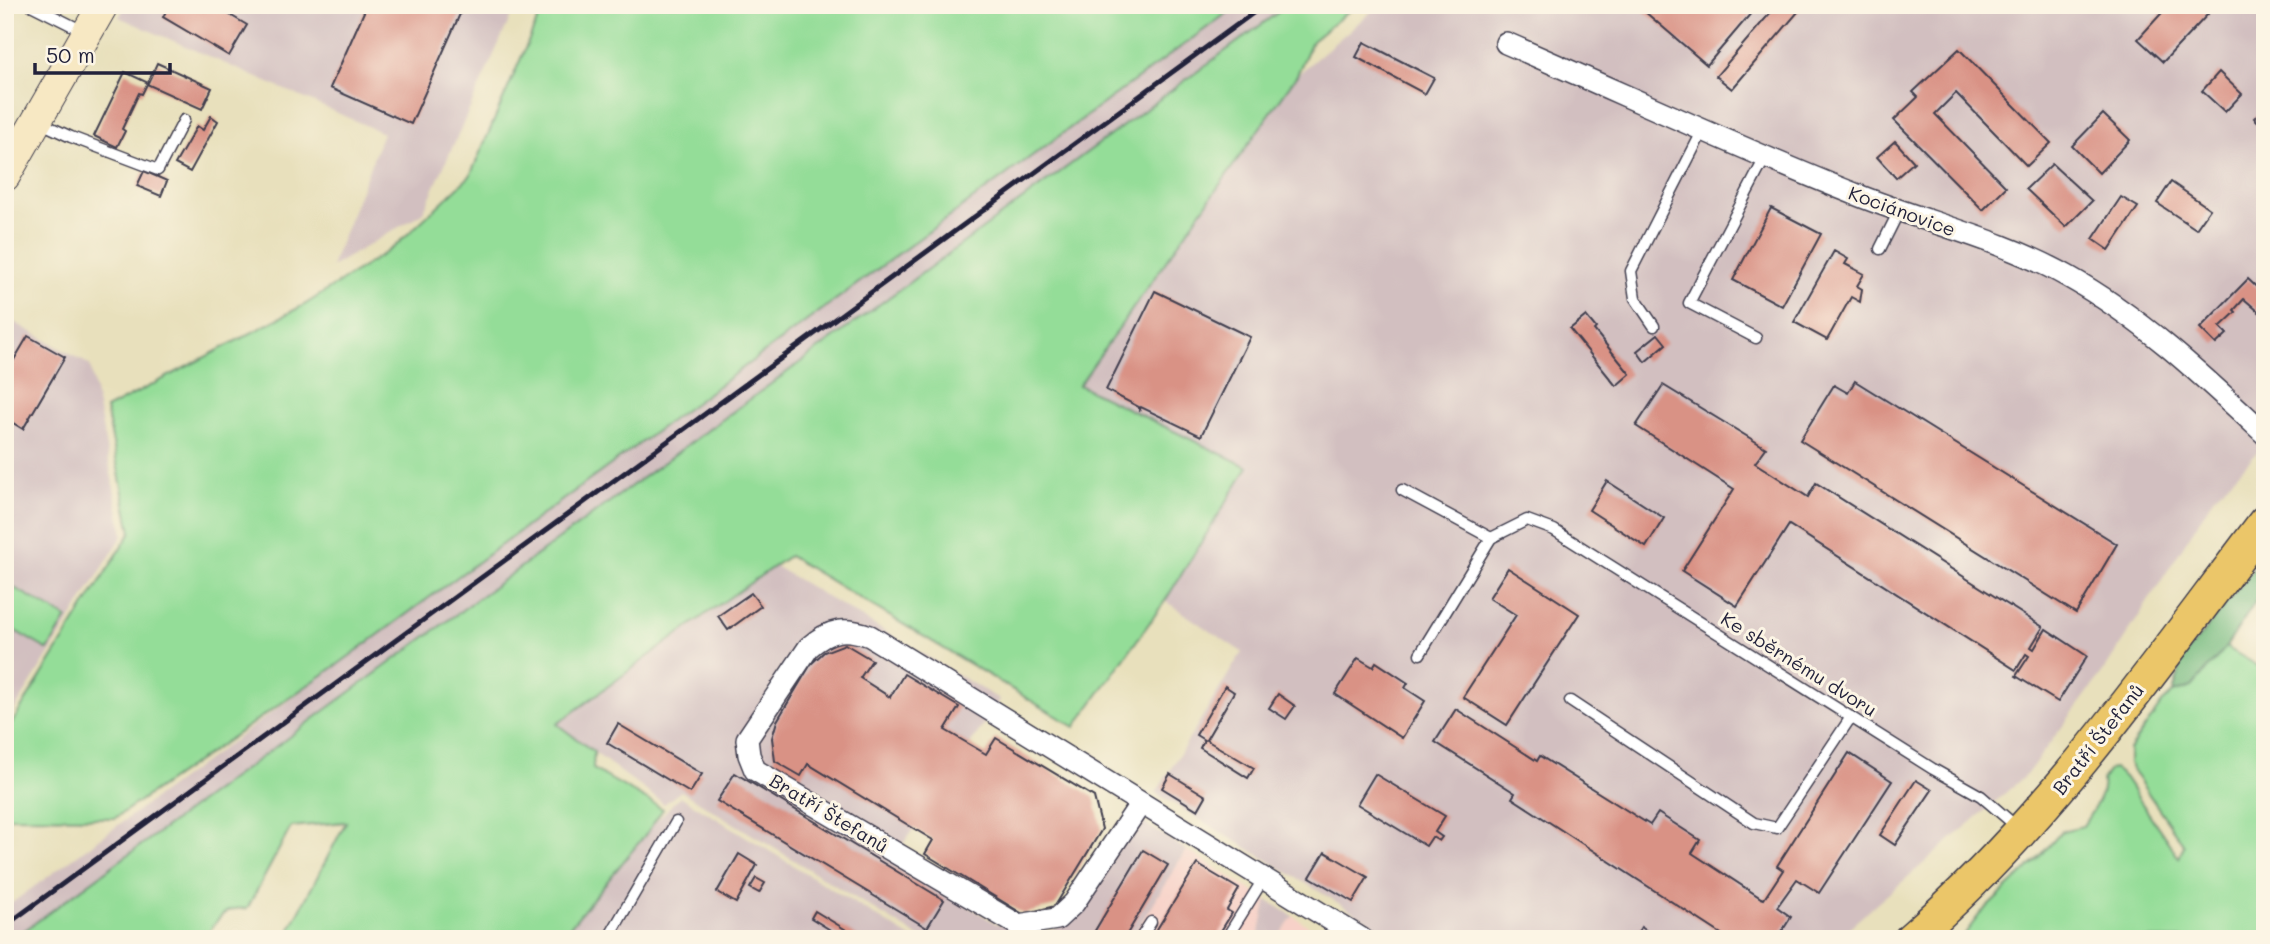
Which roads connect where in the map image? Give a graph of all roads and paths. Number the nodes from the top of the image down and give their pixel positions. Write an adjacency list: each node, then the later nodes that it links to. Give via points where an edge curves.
1 (31, 5): 3 (lane)
2 (103, 5): 3 (main road)
3 (87, 33): 6 (main road)
4 (1506, 43): 7 (street, Kociánovice)
5 (184, 120): 6 (lane, via 158,170)
6 (37, 121): 9 (main road)
7 (1703, 130): 8 (street, Kociánovice); 12 (lane, via 1631,271 1635,298)
8 (1766, 156): 10 (street, Kociánovice); 13 (lane, via 1689,303)
9 (5, 176)
10 (1899, 211): 11 (lane); 14 (street, Kociánovice, via 2032,258 2100,296 2151,331)
11 (1880, 249)
12 (1654, 326)
13 (1756, 338)
14 (2265, 434)
15 (1402, 490): 17 (lane)
16 (2265, 522): 23 (main road, Bratří Štefanů, via 2080,764)
17 (1491, 538): 18 (lane); 20 (lane, Ke sběrnému dvoru, via 1527,520 1554,530)
18 (1420, 654)
19 (1570, 701): 20 (lane, via 1754,823 1777,828)
20 (1851, 717): 23 (lane, Ke sběrnému dvoru, via 1981,796)
21 (1141, 803): 24 (street, Bratří Štefanů); 26 (street, Bratří Štefanů, via 1074,903 1057,919); 26 (street, Bratří Štefanů, via 870,636 853,630 834,632 809,647 747,739 755,770)
22 (676, 822): 27 (lane)
23 (2022, 831): 31 (main road, Bratří Štefanů)
24 (1264, 878): 29 (lane); 30 (street, Bratří Štefanů)
25 (1151, 922): 28 (lane)
26 (1026, 931)
27 (608, 939)
28 (1140, 939)
29 (1226, 939)
30 (1362, 939)
31 (1911, 939)

